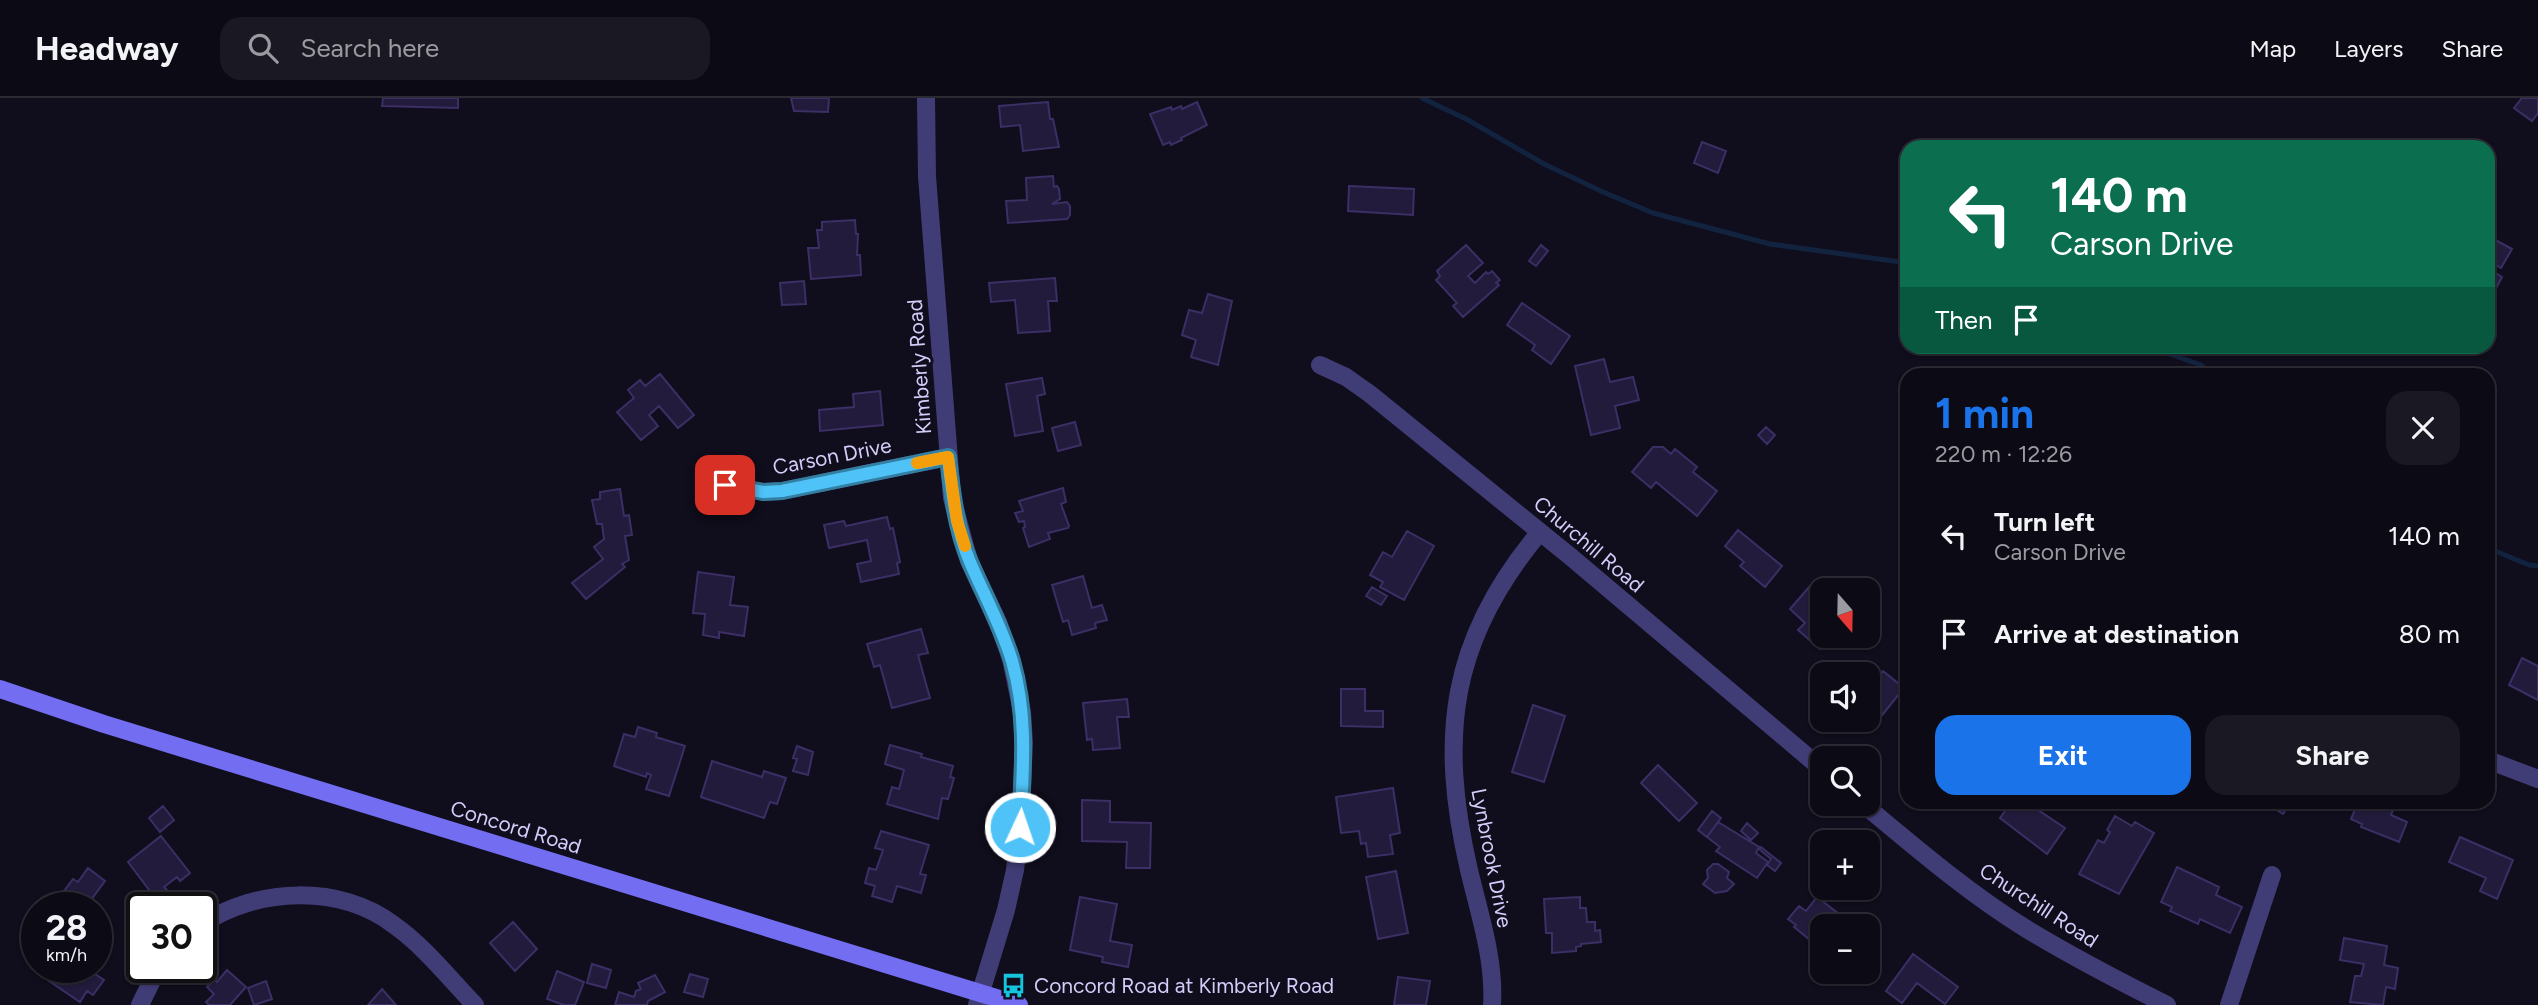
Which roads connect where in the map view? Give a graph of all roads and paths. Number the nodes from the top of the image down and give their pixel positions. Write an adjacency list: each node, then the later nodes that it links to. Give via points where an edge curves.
1 (926, 98): 3 (street, Kimberly Road, via 927,176)
2 (1320, 365): 5 (street, Churchill Road, via 1370,394)
3 (948, 457): 4 (street, Carson Drive, via 782,491); 14 (street, Kimberly Road, via 957,521 969,561 1012,659 1024,743 1015,870)
4 (725, 485)
5 (1539, 532): 7 (street, Churchill Road); 18 (street, Lynbrook Drive, via 1516,560 1479,624 1456,701 1454,786 1491,965)
6 (0, 689): 14 (main road, Concord Road)
7 (1810, 759)
8 (2495, 763): 9 (street)
9 (2538, 779)
10 (1878, 816): 19 (street, Churchill Road, via 2025,928)
11 (2272, 875): 20 (street)
12 (217, 916): 16 (street, via 282,895 338,899 362,906 394,924 418,945)
13 (151, 983): 15 (street)
14 (979, 999): 17 (main road, Concord Road)
15 (140, 1005)
16 (475, 1005)
17 (1019, 1005)
18 (1492, 1005)
19 (2167, 1005)
20 (2229, 1005)

